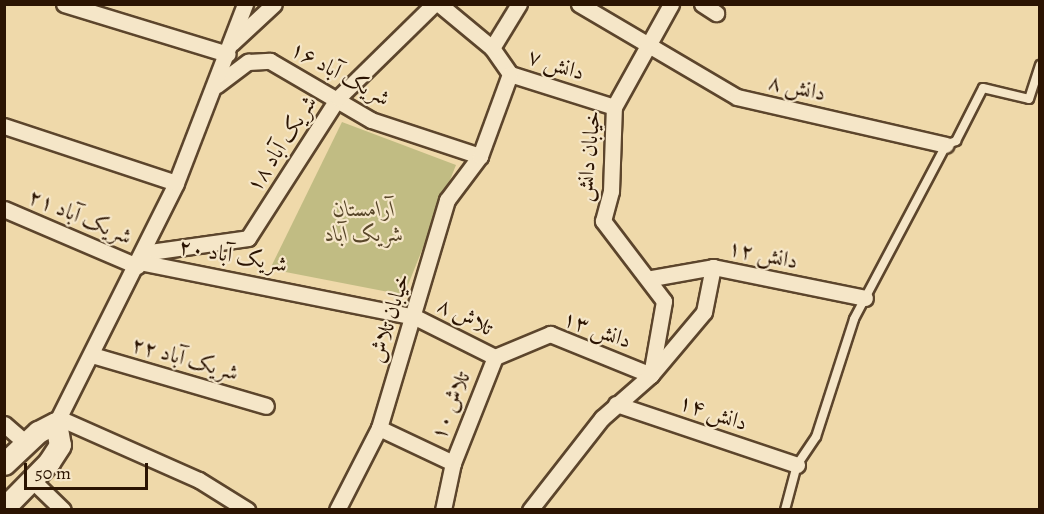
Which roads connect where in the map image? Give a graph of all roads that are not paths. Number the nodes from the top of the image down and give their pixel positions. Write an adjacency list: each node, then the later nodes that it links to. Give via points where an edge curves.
1 (64, 4): 12 (street)
2 (245, 4): 12 (street)
3 (274, 4): 12 (street)
4 (434, 4): 17 (street, شریک آباد ۱۸)
5 (439, 4): 13 (street, دانش ۷)
6 (519, 4): 13 (street)
7 (579, 4): 11 (street, دانش ۸)
8 (671, 4): 11 (street, خیابان دانش)
9 (702, 4): 10 (street)
10 (716, 13)
11 (652, 43): 18 (street, خیابان دانش); 20 (street, دانش ۸, via 737,97)
12 (230, 48): 16 (street)
13 (492, 48): 15 (street, دانش ۷)
14 (1040, 65): 20 (lane, via 1029,99 983,88 956,141)
15 (510, 74): 18 (street, دانش ۷); 21 (street, خیابان تلاش)
16 (217, 85): 17 (street, شریک آباد ۱۶, via 258,59); 22 (street)
17 (338, 98): 21 (street, شریک آباد ۱۶, via 370,120); 24 (street, شریک آباد ۱۸, via 248,238)
18 (614, 107): 26 (street, خیابان دانش, via 611,190 603,221)
19 (4, 126): 22 (street)
20 (946, 145): 27 (lane)
21 (480, 156): 28 (street, خیابان تلاش, via 447,200)
22 (176, 183): 24 (street)
23 (4, 209): 24 (street, شریک آباد ۲۱)
24 (140, 260): 28 (street, شریک آباد ۲۰); 29 (street)
25 (713, 267): 26 (street, دانش ۱۲); 27 (street, دانش ۱۲); 31 (street, via 704,312)
26 (652, 279): 31 (street, خیابان دانش, via 664,301)
27 (865, 298): 40 (lane, via 816,437)
28 (415, 317): 30 (street, تلاش ۸); 36 (street, خیابان تلاش)
29 (92, 355): 33 (street, شریک آباد ۲۲); 34 (street)
30 (495, 357): 31 (street, دانش ۱۳, via 550,334); 38 (street, تلاش ۱۰)
31 (651, 375): 32 (street)
32 (616, 404): 40 (street, دانش ۱۴); 47 (street)
33 (266, 406)
34 (57, 421): 37 (street); 41 (street, via 60,445); 44 (street, via 199,480)
35 (4, 424): 37 (street)
36 (379, 428): 38 (street, تلاش ۱۰); 45 (street, خیابان تلاش)
37 (26, 443): 39 (street)
38 (453, 463): 46 (street)
39 (4, 464)
40 (797, 465): 48 (lane)
41 (32, 480): 42 (street); 43 (street)
42 (4, 508)
43 (63, 510)
44 (247, 510)
45 (337, 510)
46 (443, 510)
47 (530, 510)
48 (785, 510)

